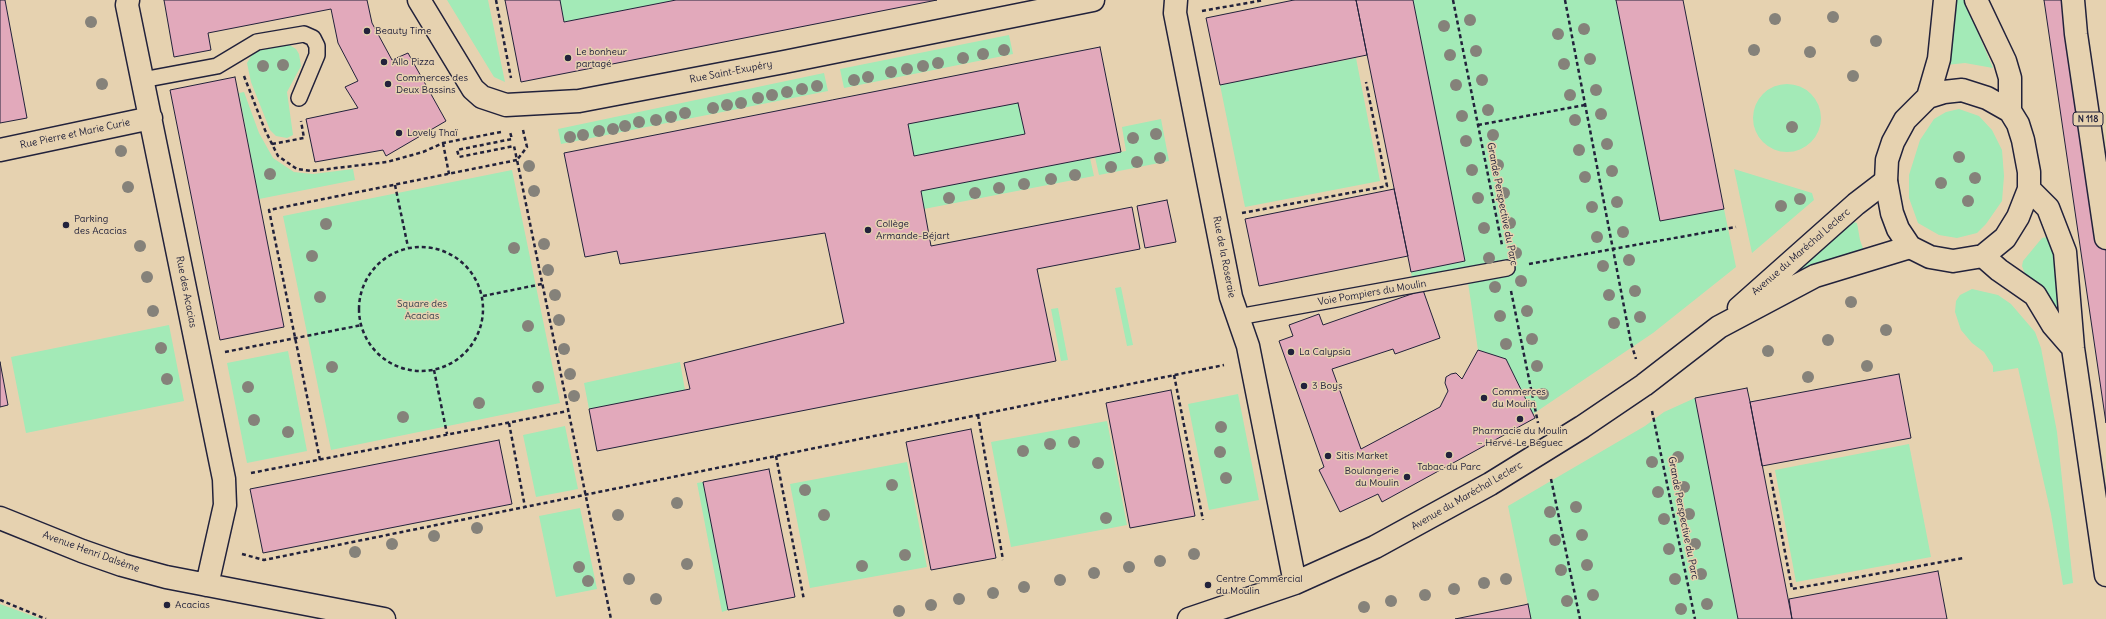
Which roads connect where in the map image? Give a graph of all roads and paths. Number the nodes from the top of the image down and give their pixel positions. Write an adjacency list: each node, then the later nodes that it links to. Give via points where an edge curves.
1 (128, 0): 13 (main road, Rue des Acacias)
2 (419, 0): 17 (main road, Rue Saint-Exupéry, via 473,89 482,97)
3 (496, 0): 17 (path, via 512,82)
4 (1093, 0): 17 (main road, Rue Saint-Exupéry, via 579,101)
5 (1264, 0): 11 (path, via 1198,12)
6 (1454, 0): 22 (path, Grande Perspective du Parc)
7 (1565, 0): 18 (path)
8 (1945, 0): 15 (main road, via 1939,59)
9 (1976, 0): 19 (main road, via 2010,78)
10 (2073, 0): 36 (main road, N 118)
11 (1176, 6): 34 (main road, Rue de la Roseraie)
12 (217, 66): 13 (lane); 16 (lane, via 257,42 304,34 313,38 317,46 317,55); 27 (path, via 239,67)
13 (142, 80): 21 (main road, Rue des Acacias)
14 (1366, 82): 34 (path, via 1387,186)
15 (1928, 97): 19 (main road, via 1962,90 1987,98); 31 (main road, via 1904,120 1887,160)
16 (299, 98)
17 (506, 105)
18 (1586, 105): 22 (path); 39 (path)
19 (2010, 111): 33 (main road, via 2023,140 2029,172)
20 (300, 116): 27 (path, via 304,138)
21 (151, 118): 28 (main road, Rue Pierre et Marie Curie); 50 (main road, Rue des Acacias)
22 (1478, 125): 41 (path, Grande Perspective du Parc)
23 (523, 129): 29 (path, via 527,147)
24 (510, 131): 26 (path)
25 (512, 139): 29 (path, via 457,150 459,157 514,146)
26 (443, 143): 27 (path, via 423,152 387,162 311,171 297,169 278,156); 30 (path)
27 (272, 144)
28 (0, 150)
29 (517, 160): 30 (path); 42 (path)
30 (450, 174): 32 (path)
31 (1886, 181): 38 (main road, via 1892,213); 46 (main road, Avenue du Maréchal Leclerc, via 1856,204)
32 (395, 185): 37 (path); 47 (path, via 269,210)
33 (2028, 189): 40 (main road, via 2018,217 2005,238); 49 (main road, via 2048,208 2065,252)
34 (1216, 217): 44 (main road, Rue de la Roseraie, via 1231,297)
35 (1736, 227): 39 (path)
36 (2106, 238)
37 (408, 247): 43 (path, via 428,246 447,251 463,262 476,278); 45 (path, via 388,255 372,270 362,289 359,311)
38 (1910, 247): 40 (main road, via 1930,257 1953,261); 46 (main road, Avenue du Maréchal Leclerc, via 1815,276)
39 (1613, 249): 41 (path); 48 (path)
40 (1983, 256): 49 (main road, via 2035,295)
41 (1507, 268): 44 (lane, Voie Pompiers du Moulin); 55 (path, Grande Perspective du Parc)
42 (542, 284): 43 (path); 54 (path)
43 (483, 296): 52 (path, via 484,315 479,334 468,350 453,363)
44 (1238, 317): 51 (main road, Rue de la Roseraie)
45 (362, 325): 47 (path); 52 (path, via 363,332 375,350 392,364 412,371)
46 (1719, 327): 73 (main road, Avenue du Maréchal Leclerc, via 1644,385 1490,484 1375,547)
47 (296, 338): 50 (path); 61 (path)
48 (1631, 343)
49 (2072, 348): 72 (main road)
50 (199, 357): 74 (main road, Rue des Acacias, via 226,492 226,505)
51 (1250, 360): 53 (path); 73 (main road, Rue de la Roseraie)
52 (434, 370): 59 (path)
53 (1174, 375): 56 (path); 68 (path)
54 (568, 411): 58 (path); 65 (path)
55 (1536, 412)
56 (978, 415): 60 (path); 71 (path)
57 (1655, 419): 82 (path, Grande Perspective du Parc)
58 (509, 423): 59 (path); 66 (path)
59 (447, 434): 61 (path)
60 (776, 456): 65 (path); 76 (path)
61 (320, 460): 63 (path)
62 (1770, 473): 69 (path, via 1792,589)
63 (246, 474)
64 (1552, 481): 81 (path)
65 (585, 494): 66 (path); 79 (path)
66 (524, 507): 70 (path)
67 (0, 518): 74 (main road, Avenue Henri Dalsème, via 122,565)
68 (1203, 520)
69 (1964, 558)
70 (264, 560)
71 (1003, 560)
72 (2106, 575)
73 (1296, 583): 80 (main road, Avenue du Maréchal Leclerc)
74 (207, 585): 78 (main road)
75 (0, 600): 77 (path)
76 (804, 600)
77 (46, 619)
78 (384, 619)
79 (611, 619)
80 (1189, 619)
81 (1580, 619)
82 (1695, 619)

